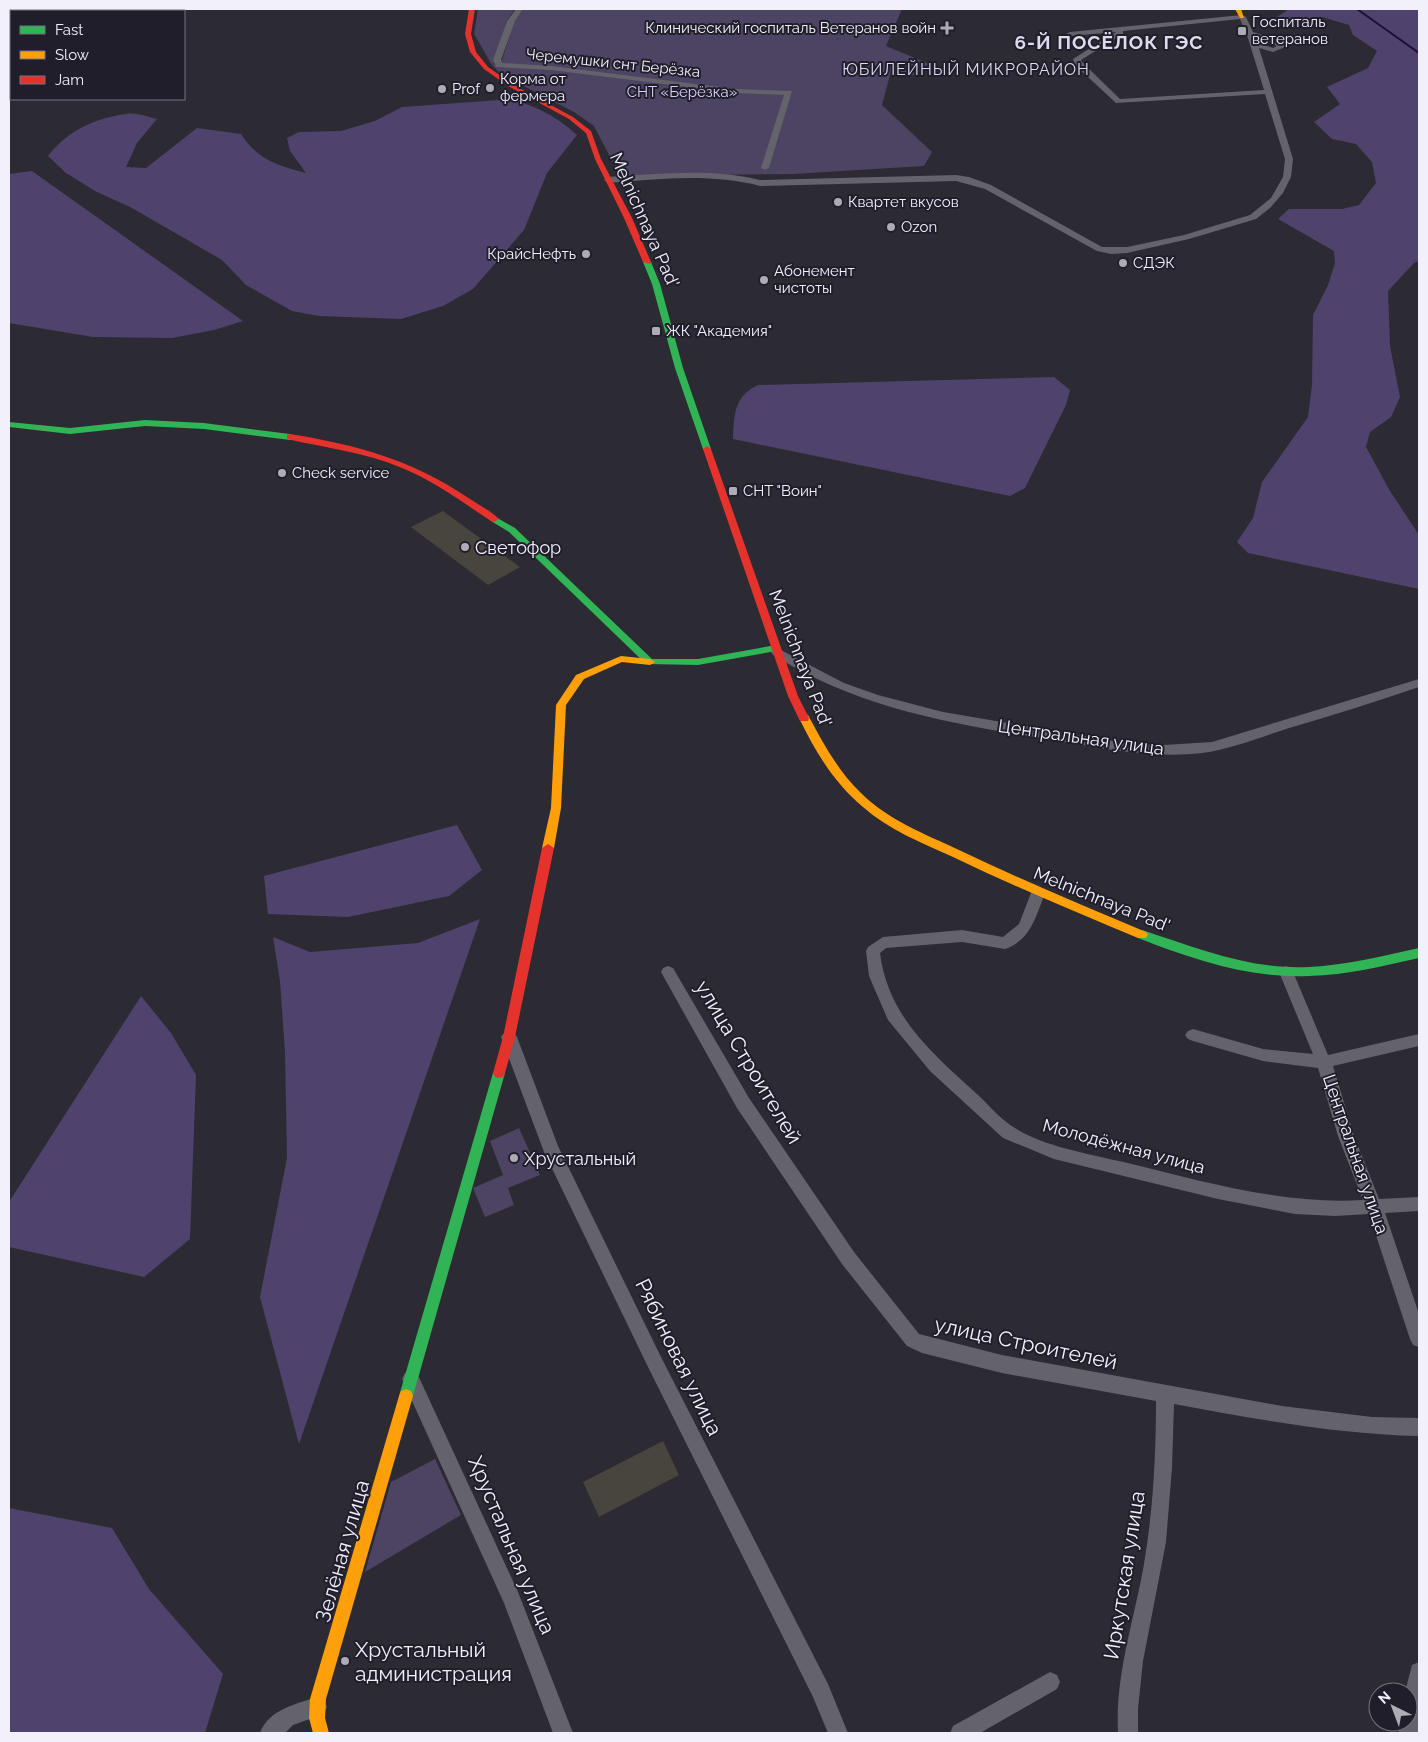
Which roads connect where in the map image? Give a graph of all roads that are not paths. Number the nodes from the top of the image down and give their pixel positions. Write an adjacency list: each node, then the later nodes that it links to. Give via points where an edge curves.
1 (472, 9): 10 (street, Melnichnaya Pad', via 468,34 473,52 496,76 571,118 589,132)
2 (519, 9): 9 (street, Черемушки снт Берёзка, via 511,21 497,60 499,65 551,68 736,91 789,93)
3 (1240, 13): 4 (street); 5 (street)
4 (1125, 29): 6 (street); 8 (street, via 1077,59 1119,101)
5 (1250, 33): 7 (street); 7 (street, via 1278,42 1281,47 1272,50)
6 (1070, 34)
7 (1254, 44): 8 (street)
8 (1268, 92): 10 (street, via 1289,165 1284,185 1267,207 1252,216 1186,237 1127,250 1100,249 988,187 956,178 760,183 732,176)
9 (765, 168)
10 (608, 180): 12 (street, Melnichnaya Pad', via 628,218 664,308 679,368)
11 (9, 425): 13 (street, via 70,430 145,423 204,426 312,440 378,456 419,472 512,530)
12 (776, 650): 13 (street, Зелёная улица, via 712,662); 14 (street, Центральная улица, via 803,670 836,686 930,714 1104,744 1166,751 1203,748 1242,739); 15 (street, Melnichnaya Pad', via 806,725 837,774 857,796 910,832)
13 (650, 662): 20 (street, Зелёная улица, via 621,659 580,677 561,705 556,808)
14 (1419, 683)
15 (1038, 893): 18 (street, Melnichnaya Pad', via 1160,942 1253,968); 24 (street, Молодёжная улица, via 1025,927 1005,943 962,936 883,943 873,951 876,976 893,1016 935,1066 1009,1133 1054,1152 1218,1192 1295,1207 1335,1209)
16 (1419, 953): 18 (street, Melnichnaya Pad', via 1332,970)
17 (668, 972): 27 (street, улица Строителей, via 743,1103 848,1258 913,1340 1002,1364)
18 (1286, 972): 22 (street, Центральная улица)
19 (1193, 1035): 22 (street, via 1263,1055)
20 (509, 1038): 26 (street, Зелёная улица); 31 (street, Рябиновая улица, via 550,1147 659,1372)
21 (1419, 1040): 22 (street)
22 (1324, 1062): 24 (street, Центральная улица, via 1346,1136)
23 (1419, 1204): 24 (street, Молодёжная улица)
24 (1374, 1206): 25 (street, Центральная улица)
25 (1419, 1339)
26 (412, 1379): 32 (street, Зелёная улица); 35 (street, Хрустальная улица, via 471,1505 529,1642)
27 (1165, 1394): 28 (street, улица Строителей, via 1282,1415 1372,1426); 38 (street, Иркутская улица, via 1165,1450 1157,1543 1136,1645 1127,1716)
28 (1419, 1427)
29 (1419, 1672): 39 (street)
30 (1050, 1682): 37 (street)
31 (821, 1691): 36 (street)
32 (317, 1707): 33 (street, via 287,1717); 34 (street, Зелёная улица)
33 (270, 1733)
34 (321, 1733)
35 (563, 1733)
36 (838, 1733)
37 (960, 1733)
38 (1128, 1733)
39 (1409, 1733)

